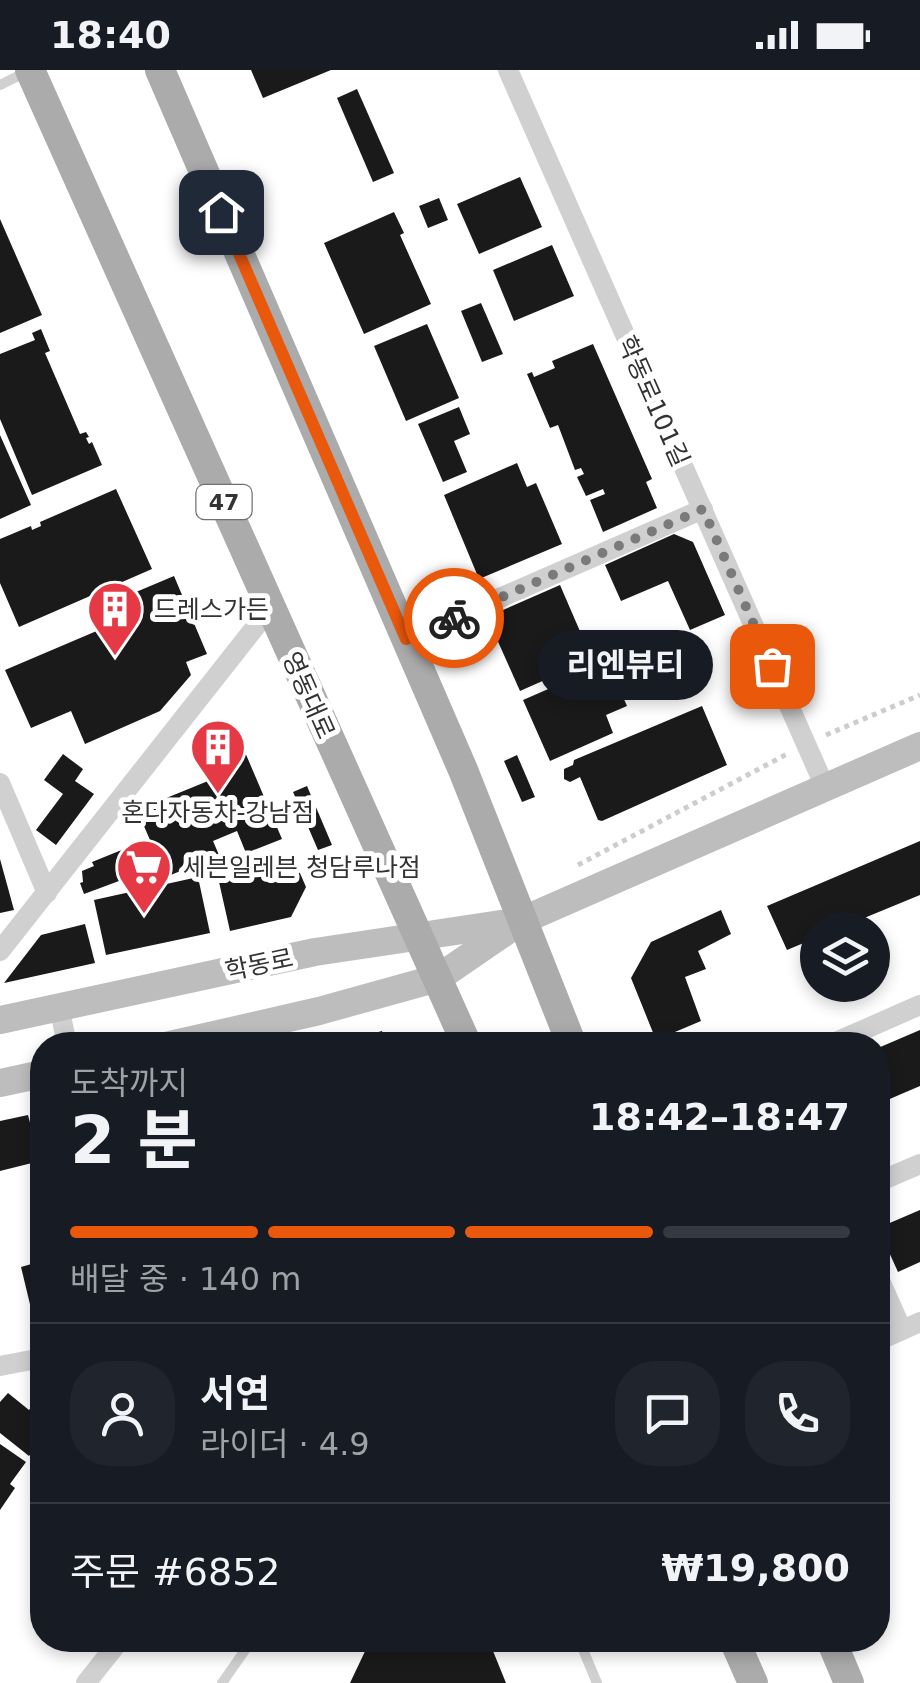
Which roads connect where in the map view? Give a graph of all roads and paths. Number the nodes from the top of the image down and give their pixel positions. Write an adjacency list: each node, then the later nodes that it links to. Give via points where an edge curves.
1 (30, 70): 4 (lane); 6 (main road, 영동대로 / 47)
2 (160, 70): 7 (main road)
3 (508, 70): 5 (street, 학동로101길)
4 (0, 85)
5 (703, 509): 7 (street); 9 (street, 학동로101길)
6 (271, 607): 14 (street); 16 (main road, 영동대로 / 47)
7 (406, 639): 15 (main road)
8 (920, 696): 9 (path)
9 (806, 744): 12 (street, 학동로101길); 13 (path)
10 (920, 746): 12 (main road, 학동로)
11 (0, 783): 14 (street)
12 (825, 787): 15 (main road, 학동로)
13 (573, 867)
14 (46, 893): 17 (street)
15 (521, 921): 16 (main road, 학동로); 18 (main road, 학동로); 25 (main road)
16 (415, 935): 18 (main road, 영동대로 / 47); 20 (main road, 학동로)
17 (0, 952)
18 (438, 978): 23 (main road, 학동로); 24 (main road, 영동대로 / 47)
19 (920, 1005): 26 (street)
20 (59, 1006): 21 (main road, 학동로); 22 (street)
21 (0, 1020)
22 (64, 1032)
23 (227, 1032)
24 (461, 1032)
25 (567, 1032)
26 (859, 1032)
27 (30, 1077): 28 (main road)
28 (0, 1083)
29 (920, 1164): 30 (street)
30 (890, 1177)
31 (890, 1294): 32 (street)
32 (911, 1326)
33 (30, 1360): 34 (street)
34 (0, 1366)
35 (111, 1652): 40 (street)
36 (244, 1652): 41 (lane)
37 (584, 1652): 42 (lane)
38 (739, 1652): 43 (main road)
39 (836, 1652): 44 (main road)
40 (86, 1683)
41 (222, 1683)
42 (597, 1683)
43 (753, 1683)
44 (850, 1683)

